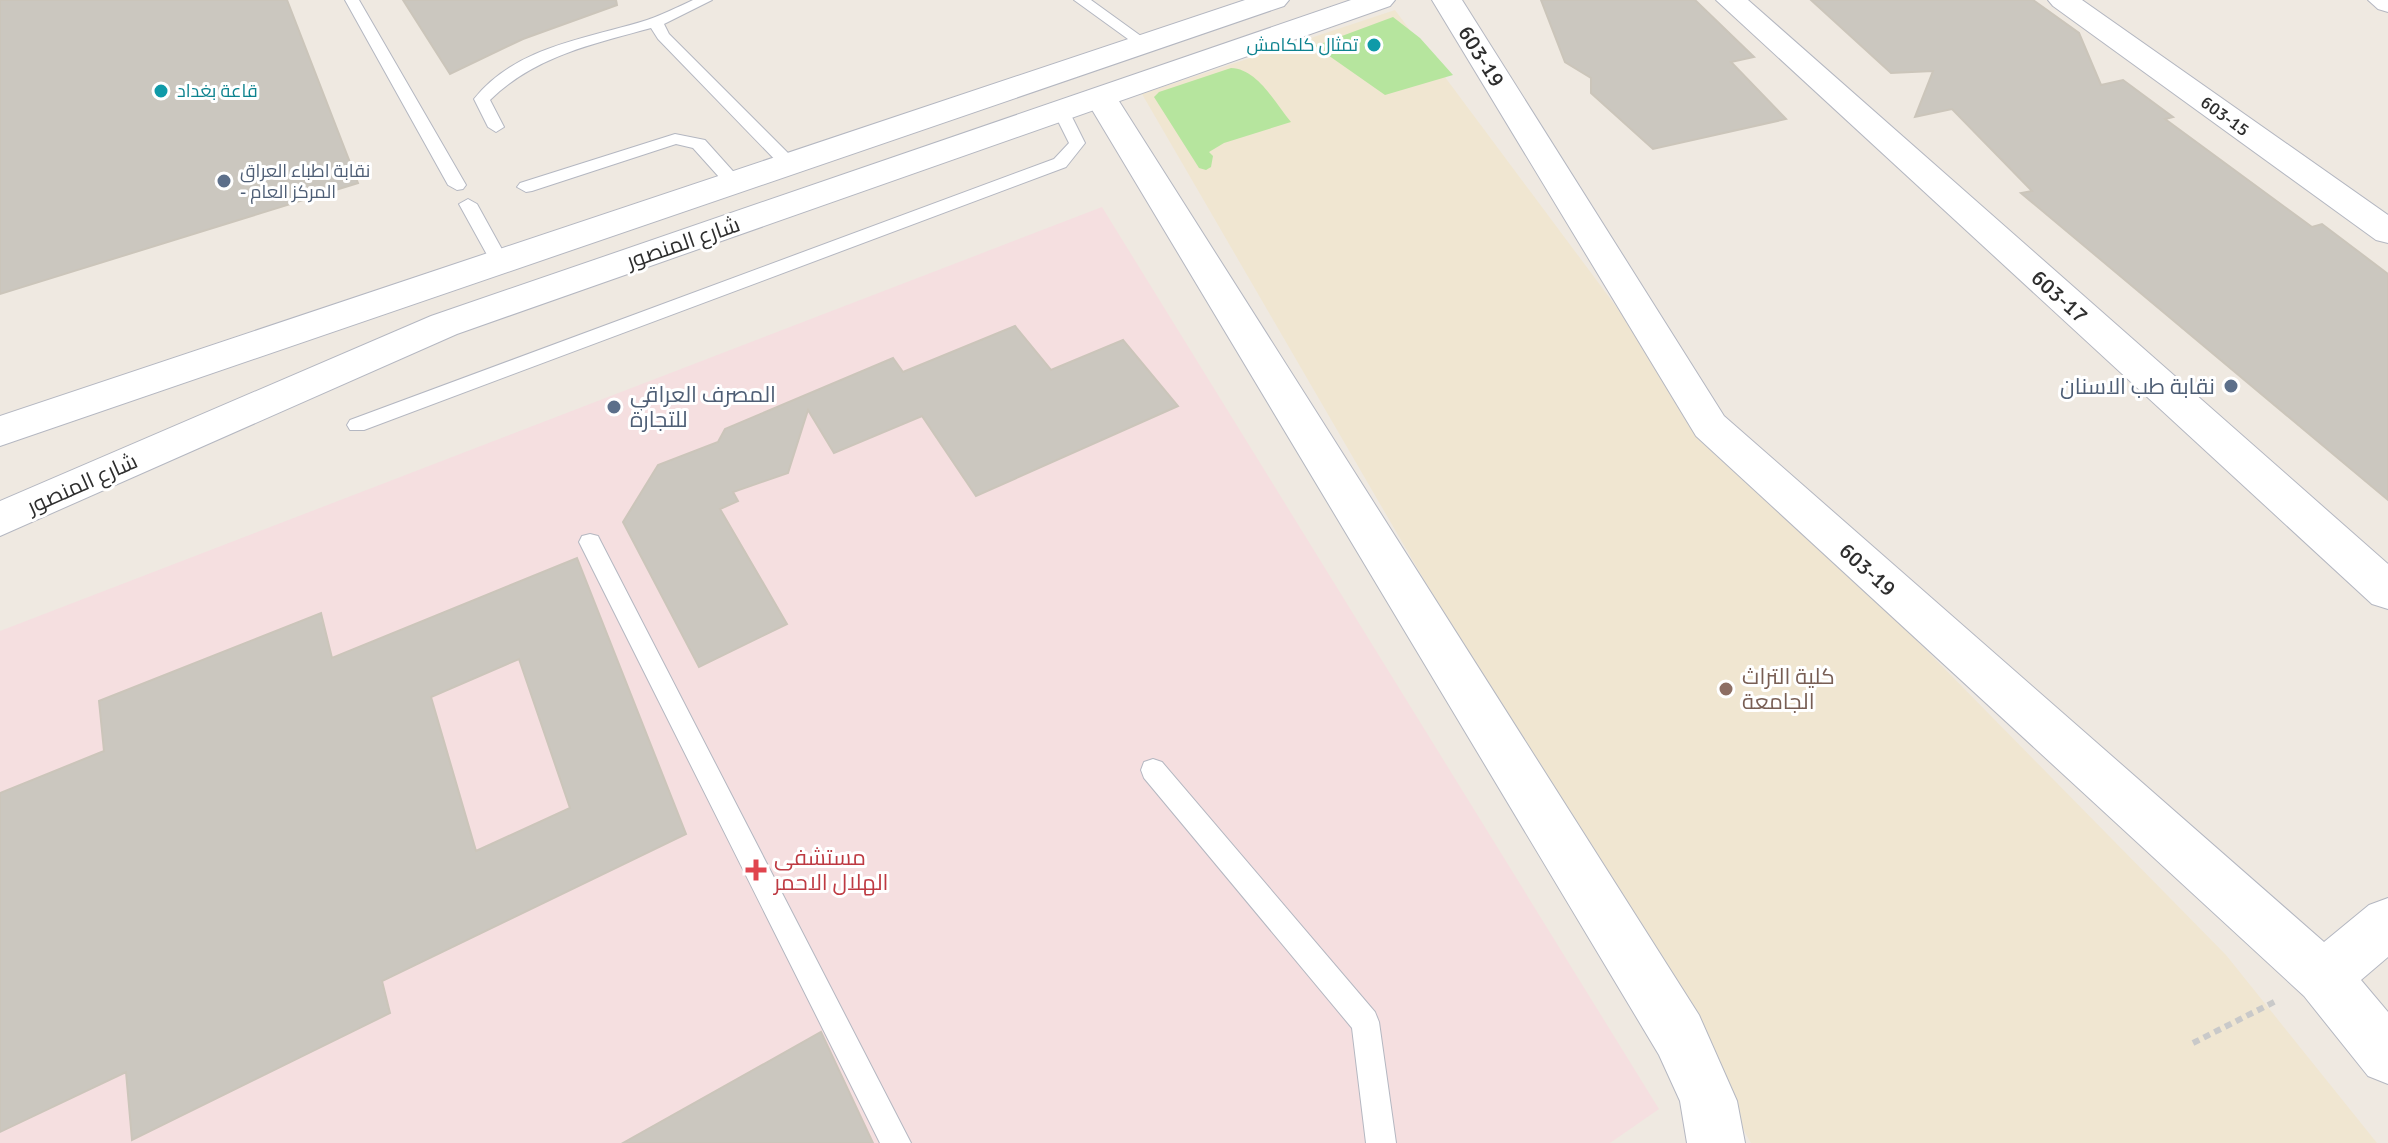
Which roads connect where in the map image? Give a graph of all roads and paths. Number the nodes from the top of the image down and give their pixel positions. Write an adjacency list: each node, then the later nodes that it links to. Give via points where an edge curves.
1 (352, 0): 15 (lane)
2 (705, 0): 9 (lane)
3 (1081, 0): 10 (lane)
4 (1274, 0): 10 (street, شارع المنصور)
5 (1380, 0): 11 (street, شارع المنصور)
6 (1447, 0): 29 (street, 603-19, via 1710,426)
7 (1731, 0): 26 (street, 603-17)
8 (2063, 0): 18 (street, 603-15)
9 (655, 22): 12 (lane, via 533,58 498,81 482,99); 13 (lane)
10 (1144, 44): 13 (street, شارع المنصور)
11 (1081, 104): 21 (lane, via 1077,143 1060,163); 24 (street, شارع المنصور, via 444,325); 34 (street, via 1679,1035 1702,1080)
12 (496, 127)
13 (789, 164): 14 (street, شارع المنصور)
14 (734, 183): 16 (lane, via 699,144 675,139); 19 (street, شارع المنصور)
15 (457, 185)
16 (526, 187)
17 (468, 204): 19 (lane)
18 (2388, 232)
19 (500, 262): 20 (street, شارع المنصور)
20 (268, 341): 22 (street, شارع المنصور); 23 (street)
21 (357, 425)
22 (0, 431)
23 (0, 452)
24 (0, 519)
25 (590, 542): 32 (lane)
26 (2388, 591)
27 (1153, 770): 33 (lane, via 1365,1022)
28 (2388, 923): 29 (street)
29 (2323, 977): 30 (path); 31 (street, 603-19)
30 (2193, 1043)
31 (2388, 1056)
32 (896, 1143)
33 (1381, 1143)
34 (1716, 1143)

